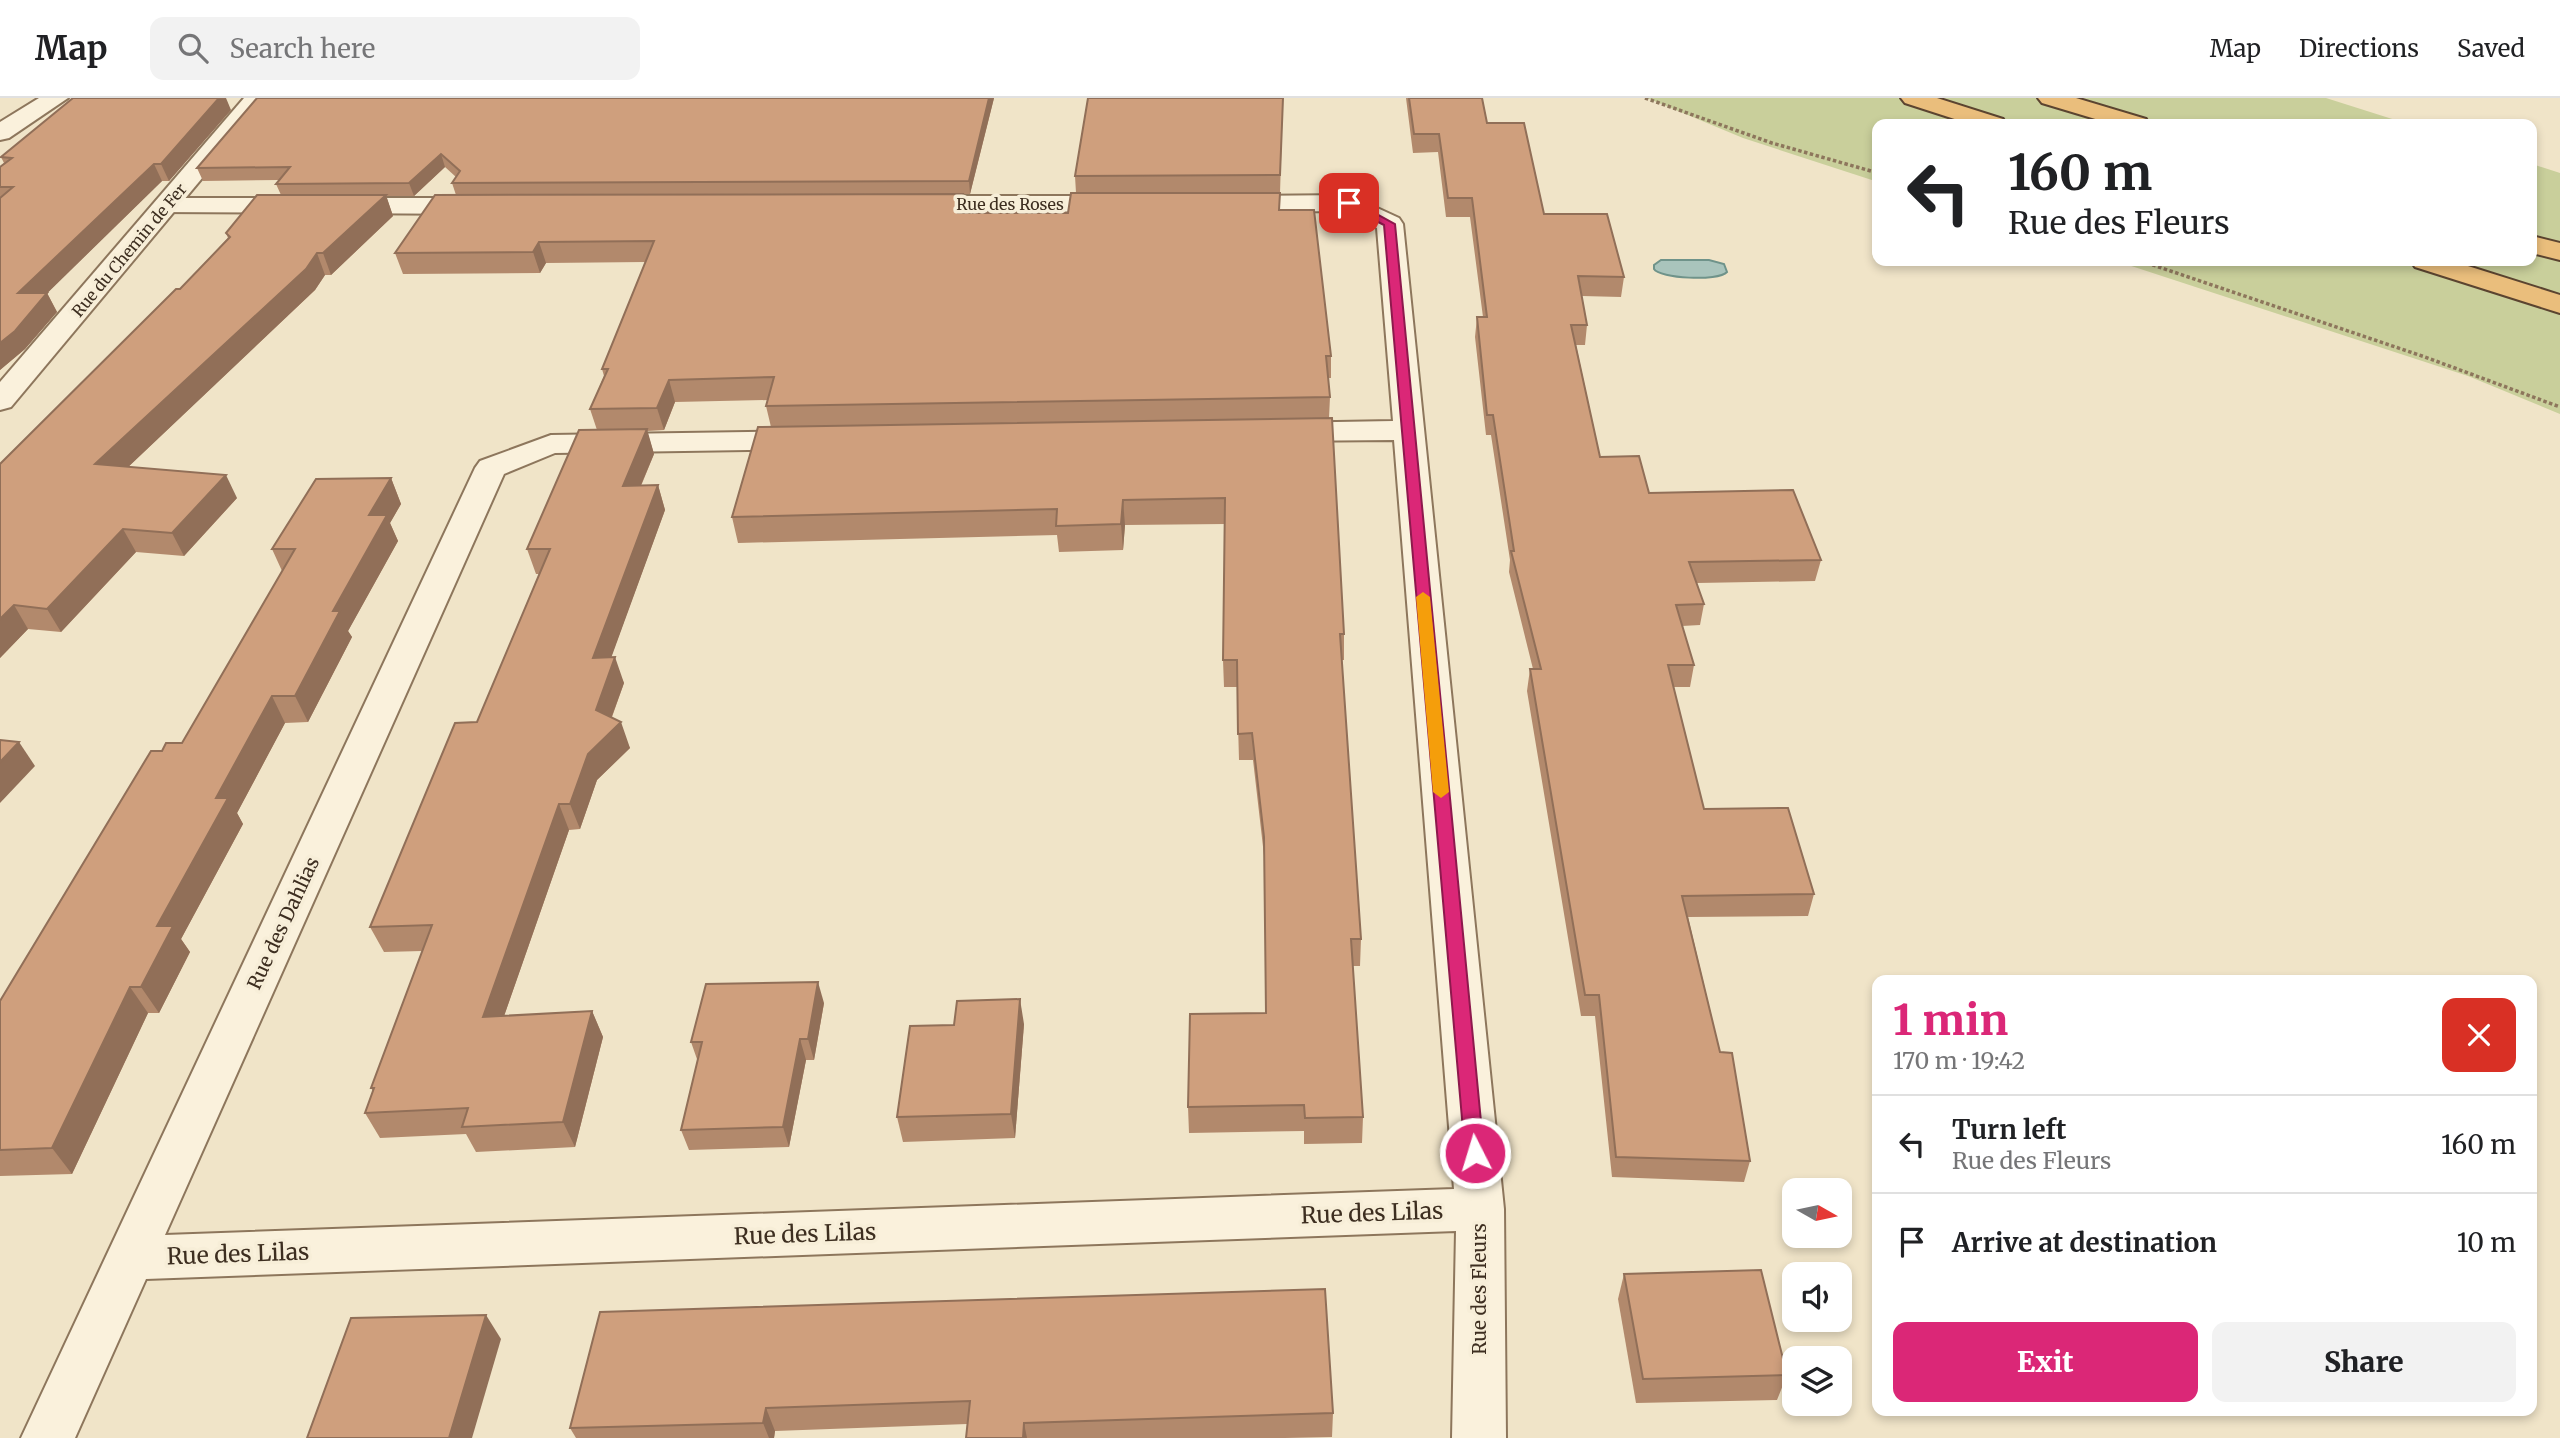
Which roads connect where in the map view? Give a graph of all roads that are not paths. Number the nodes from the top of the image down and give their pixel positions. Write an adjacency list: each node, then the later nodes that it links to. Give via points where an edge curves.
1 (56, 98): 7 (street)
2 (257, 98): 12 (street, Rue du Chemin de Fer)
3 (1913, 98): 5 (highway)
4 (2050, 98): 6 (highway)
5 (1978, 119)
6 (2120, 119)
7 (0, 133)
8 (888, 204): 9 (street, Rue des Roses)
9 (1140, 204)
10 (1209, 204): 18 (street, Rue des Fleurs, via 1349,203 1390,224)
11 (511, 205): 12 (street)
12 (166, 206): 17 (street, Rue du Chemin de Fer)
13 (2537, 246): 14 (highway)
14 (2560, 253)
15 (2441, 266): 16 (highway)
16 (2560, 303)
17 (0, 401)
18 (1408, 429): 19 (street); 21 (street, Rue des Fleurs)
19 (1256, 432)
20 (841, 439): 22 (street, Rue des Dahlias, via 551,444 491,468)
21 (1480, 1209): 22 (street, Rue des Lilas); 24 (street, Rue des Fleurs)
22 (130, 1258): 23 (street, Rue des Dahlias)
23 (48, 1438)
24 (1479, 1438)

